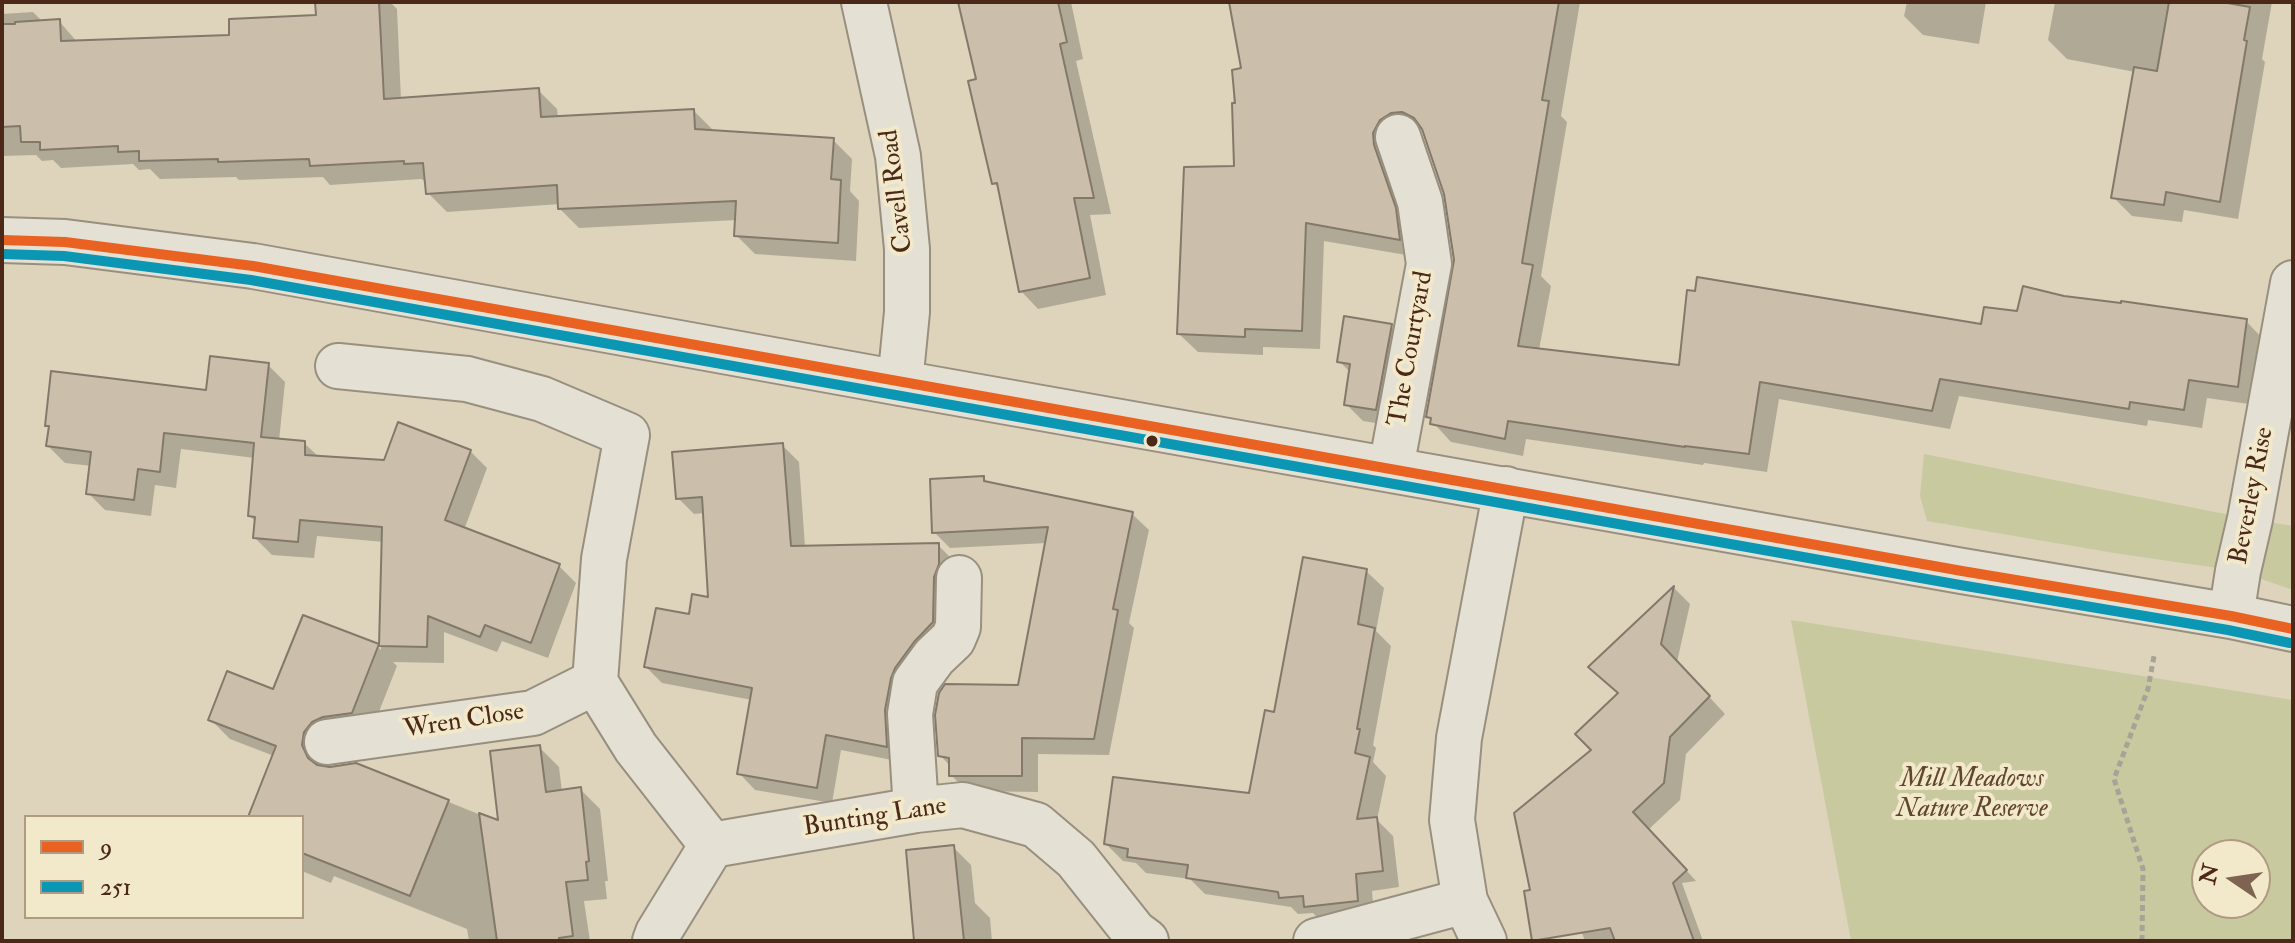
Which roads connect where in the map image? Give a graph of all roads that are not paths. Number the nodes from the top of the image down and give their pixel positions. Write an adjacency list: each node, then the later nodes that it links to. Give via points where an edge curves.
1 (864, 2): 6 (street, Cavell Road, via 898,156 907,249)
2 (1398, 137): 7 (street, The Courtyard, via 1420,202 1429,264)
3 (2, 240): 6 (street, via 65,242 253,266)
4 (2293, 283): 10 (street, Beverley Rise)
5 (338, 366): 12 (street, via 467,379 542,399 627,435 604,559)
6 (900, 383): 7 (street)
7 (1391, 468): 8 (street)
8 (1506, 489): 10 (street); 16 (street, via 1459,738 1452,820)
9 (959, 578): 14 (street, via 953,639 915,683 910,714)
10 (2231, 616): 11 (street)
11 (2293, 629)
12 (595, 682): 13 (street, Wren Close, via 533,713); 15 (street, via 636,748)
13 (327, 742)
14 (916, 810): 15 (street, Bunting Lane); 18 (street, Bunting Lane, via 963,805 1036,825 1076,859)
15 (712, 845): 17 (street)
16 (1465, 901): 19 (street); 20 (street)
17 (655, 941)
18 (1146, 941)
19 (1316, 941)
20 (1484, 941)

